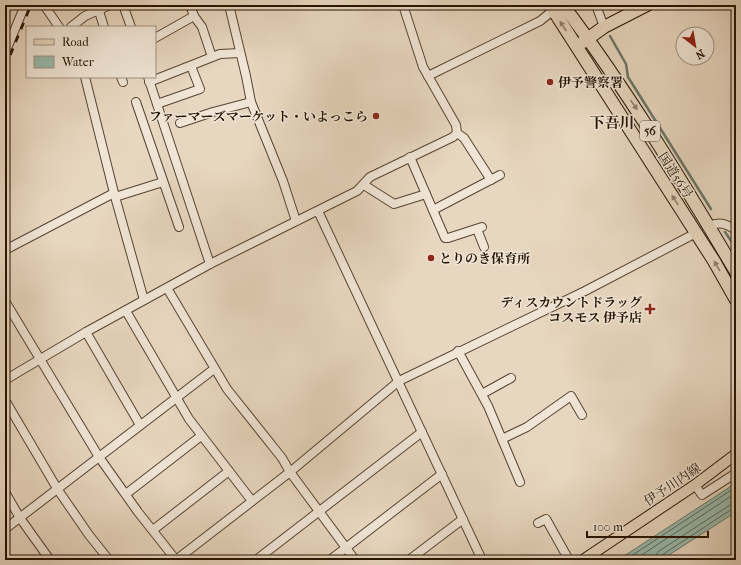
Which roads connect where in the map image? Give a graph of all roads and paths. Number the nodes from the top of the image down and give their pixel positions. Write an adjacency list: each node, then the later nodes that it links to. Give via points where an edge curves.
1 (25, 5): 21 (street)
2 (44, 5): 13 (street)
3 (110, 5): 11 (street)
4 (123, 5): 16 (street)
5 (190, 5): 12 (street)
6 (229, 5): 22 (street)
7 (403, 5): 25 (street)
8 (596, 5): 17 (street)
9 (647, 5): 17 (highway)
10 (557, 6): 19 (highway, 国道56号 / 56); 20 (highway, 国道56号 / 56, one-way to 10); 25 (street, via 540,21)
11 (98, 8): 14 (street); 15 (street)
12 (194, 16): 18 (street); 23 (street, via 202,27)
13 (58, 26)
14 (72, 26)
15 (104, 26)
16 (131, 26)
17 (604, 27): 19 (highway)
18 (156, 37)
19 (588, 38): 20 (highway); 44 (highway, 国道56号 / 56, one-way to 44)
20 (577, 47): 47 (highway, 国道56号 / 56, one-way to 20)
21 (5, 52)
22 (240, 53): 23 (street); 30 (street)
23 (212, 57): 24 (street)
24 (192, 66): 26 (street); 31 (street, via 200,89)
25 (428, 76): 33 (street, via 456,125)
26 (156, 77)
27 (85, 78): 40 (street)
28 (148, 79): 31 (street)
29 (136, 102): 37 (street)
30 (251, 102): 32 (street); 43 (street)
31 (157, 104): 50 (street)
32 (180, 123)
33 (457, 133): 34 (street); 36 (street, via 464,138)
34 (410, 157): 38 (street, via 370,178); 39 (street)
35 (500, 175): 36 (street)
36 (490, 180): 41 (street)
37 (164, 182): 40 (street); 45 (street)
38 (364, 185): 39 (street, via 394,204); 42 (street)
39 (426, 194): 41 (street)
40 (115, 195): 49 (street); 53 (street)
41 (433, 210): 48 (street, via 445,238 480,228)
42 (318, 211): 43 (street); 63 (street)
43 (296, 221): 50 (street)
44 (709, 226): 46 (street, via 724,223); 47 (highway); 51 (highway, 国道56号 / 56)
45 (179, 227)
46 (736, 230)
47 (696, 233): 54 (highway, 国道56号 / 56, one-way to 47); 58 (street, via 585,291)
48 (484, 247)
49 (5, 250)
50 (210, 264): 52 (street)
51 (736, 272)
52 (167, 288): 53 (street); 60 (street)
53 (144, 300): 56 (street)
54 (736, 300)
55 (5, 301): 59 (street)
56 (126, 311): 57 (street); 65 (street)
57 (86, 332): 59 (street); 68 (street)
58 (458, 351): 63 (street); 64 (street)
59 (40, 358): 62 (street); 73 (street)
60 (214, 369): 65 (street); 75 (street)
61 (512, 378): 64 (street)
62 (5, 380)
63 (398, 381): 69 (street); 75 (street)
64 (482, 394): 71 (street)
65 (176, 397): 68 (street); 70 (street)
66 (5, 400): 80 (street)
67 (582, 416): 71 (street, via 571,396 527,427)
68 (140, 424): 73 (street)
69 (422, 432): 77 (street); 84 (street)
70 (201, 436): 74 (street); 82 (street)
71 (502, 439): 78 (street)
72 (736, 454): 79 (main road, 伊予川内線)
73 (99, 457): 80 (street); 82 (street)
74 (229, 471): 83 (street); 89 (street)
75 (290, 472): 83 (street); 84 (street)
76 (736, 473): 79 (street, via 702,495)
77 (442, 474): 86 (street); 90 (street)
78 (520, 482)
79 (695, 485): 101 (main road, 伊予川内線)
80 (58, 490): 85 (street); 93 (street)
81 (5, 492): 85 (street)
82 (126, 494): 89 (street)
83 (252, 501): 94 (street)
84 (319, 512): 90 (street); 95 (street)
85 (20, 518): 88 (street); 92 (street)
86 (463, 519): 91 (street); 99 (street)
87 (538, 524): 100 (street, via 546,519)
88 (5, 530)
89 (152, 530): 94 (street)
90 (346, 548): 96 (street); 97 (street)
91 (419, 557): 98 (street)
92 (50, 560)
93 (109, 560)
94 (176, 560)
95 (256, 560)
96 (330, 560)
97 (355, 560)
98 (409, 560)
99 (482, 560)
100 (569, 560)
101 (583, 560)

